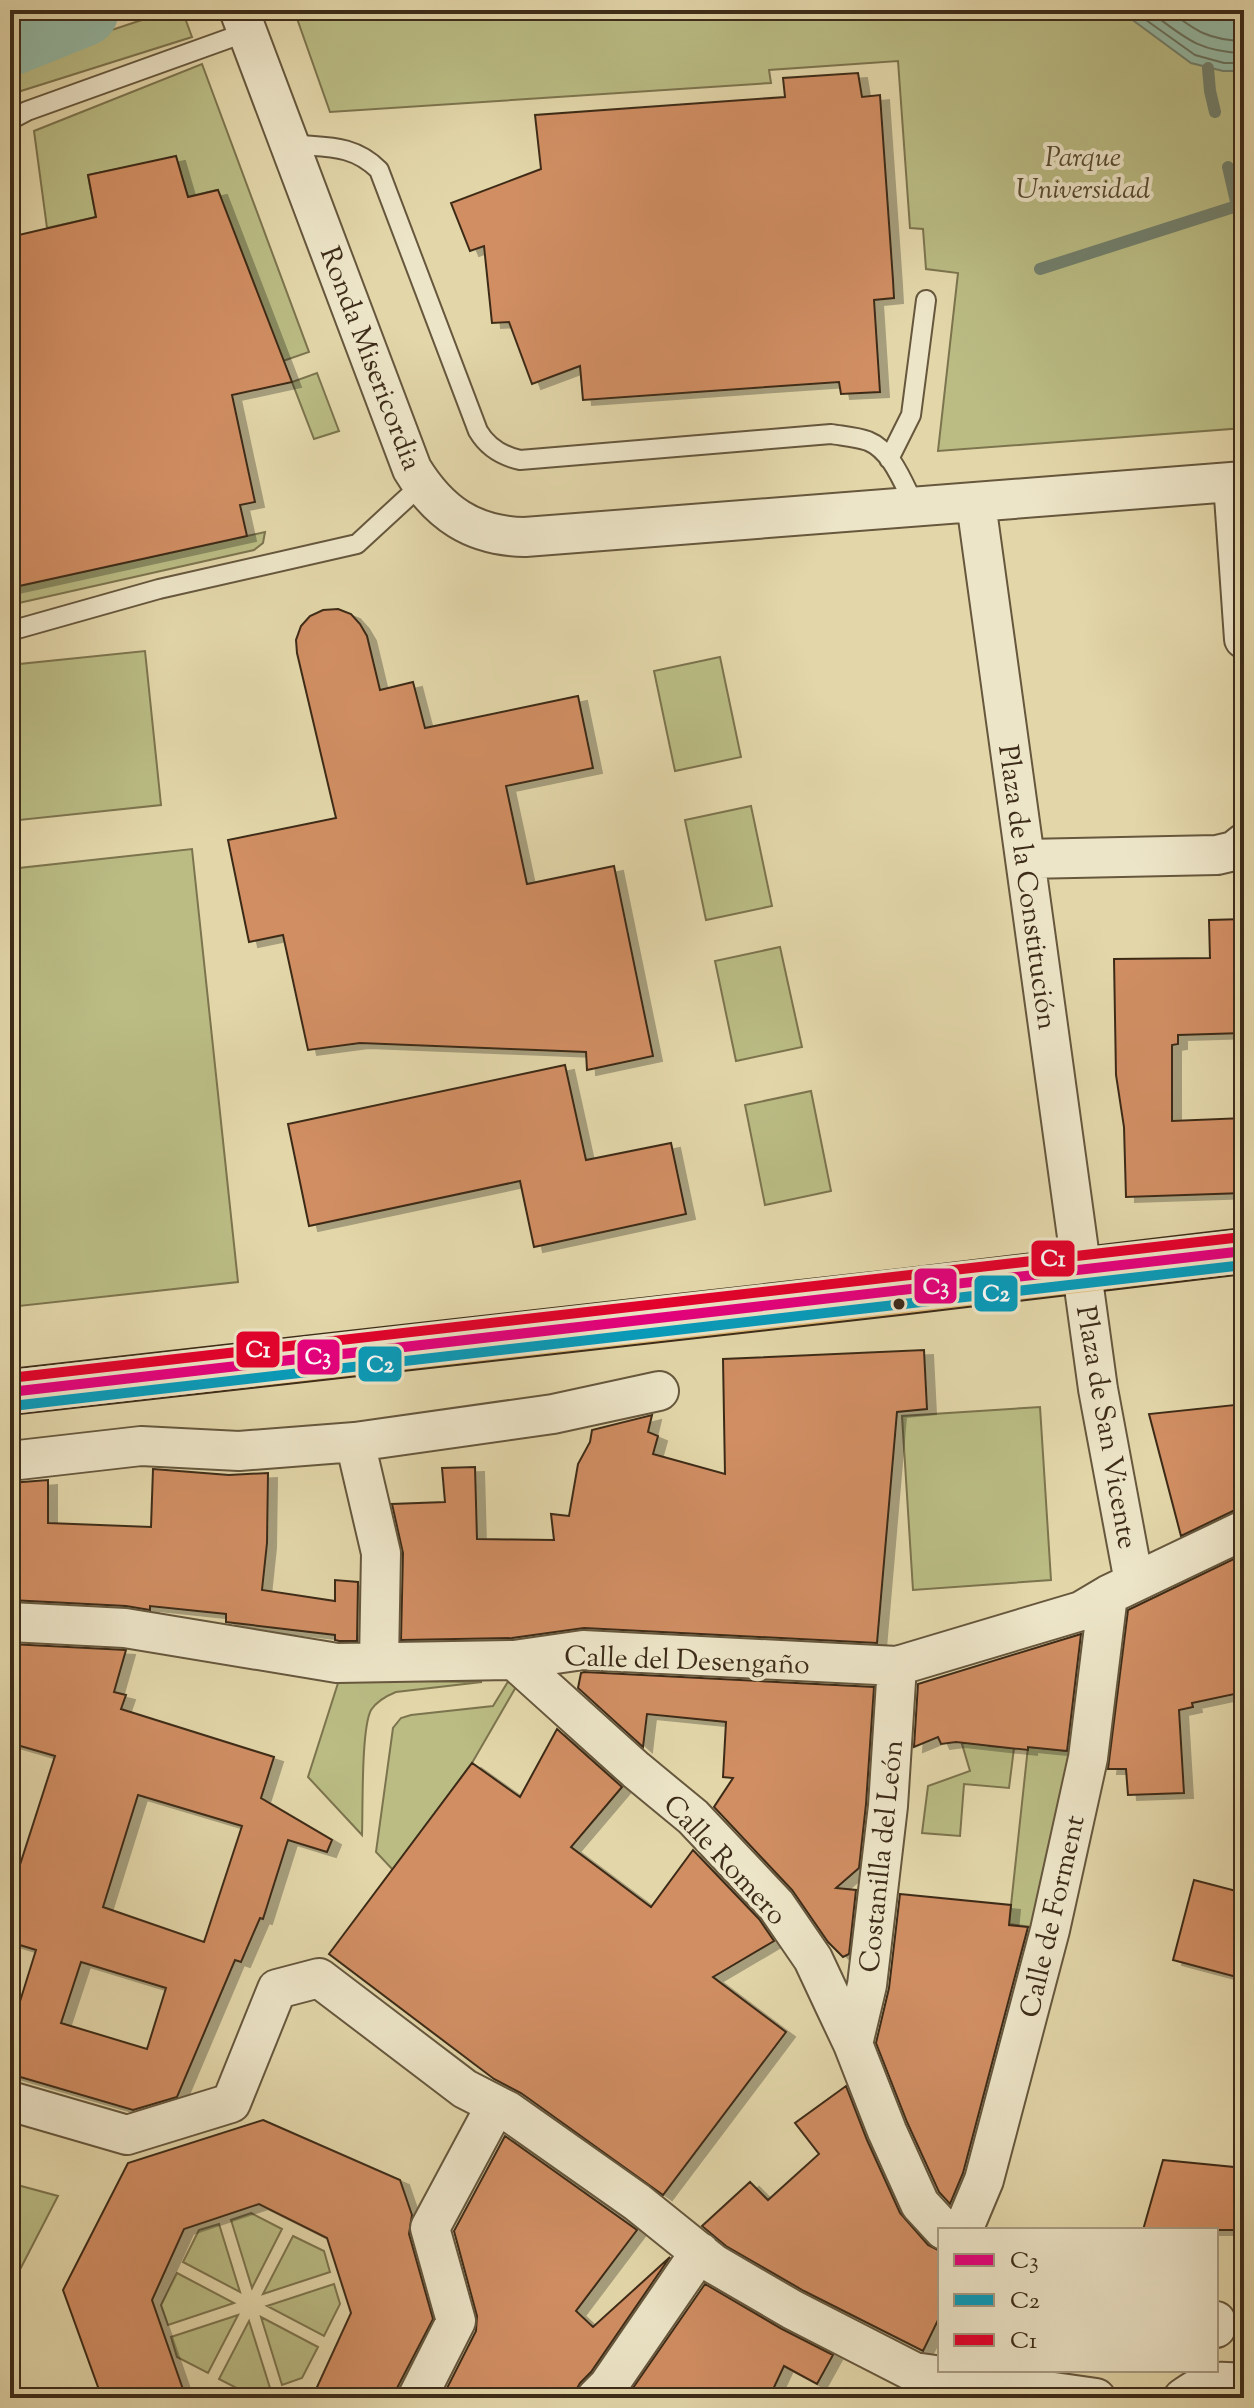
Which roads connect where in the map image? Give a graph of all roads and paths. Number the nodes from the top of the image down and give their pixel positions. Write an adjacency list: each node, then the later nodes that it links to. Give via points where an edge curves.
1 (243, 21): 2 (lane); 3 (street, Ronda Misericordia)
2 (10, 120)
3 (290, 144): 5 (lane, via 341,148 379,170 478,431 499,453 520,460 831,434 867,441); 7 (street, Ronda Misericordia)
4 (926, 300): 5 (lane, via 911,415)
5 (889, 459): 9 (lane)
6 (1238, 482): 8 (street, Ronda Misericordia); 11 (street)
7 (422, 484): 9 (street, Ronda Misericordia, via 451,514 479,530 505,536); 10 (lane, via 357,544 159,589)
8 (976, 503): 9 (street, Ronda Misericordia); 13 (street, Plaza de la Constitución)
9 (916, 508)
10 (10, 631)
11 (1244, 639)
12 (1244, 843): 13 (street, via 1217,855)
13 (1026, 859): 15 (street, Plaza de la Constitución)
14 (1244, 1251): 15 (main road)
15 (1082, 1271): 17 (main road); 21 (street, Plaza de San Vicente)
16 (659, 1391): 18 (street, via 553,1414)
17 (10, 1392)
18 (355, 1442): 19 (street, via 239,1451 141,1446); 24 (street, via 381,1553)
19 (10, 1461)
20 (1244, 1530): 21 (street, Calle del Desengaño)
21 (1121, 1588): 25 (street, Calle del Desengaño, via 1081,1611); 30 (street, Calle de Forment, via 1050,1930 984,2180)
22 (10, 1622): 24 (street, Calle del Desengaño, via 125,1628 337,1663)
23 (514, 1660): 24 (street, Calle del Desengaño); 25 (street, Calle del Desengaño, via 583,1650); 26 (street, Calle Romero, via 693,1817 776,1905 813,1959)
24 (379, 1661)
25 (897, 1666): 26 (street, Costanilla del León, via 869,1970)
26 (853, 2044): 29 (street, Calle Romero, via 920,2204)
27 (10, 2101): 28 (street, via 127,2135 231,2103 277,1989 319,1978 465,2089)
28 (502, 2108): 31 (street); 35 (street, via 430,2228 456,2321)
29 (942, 2228)
30 (964, 2228)
31 (700, 2252): 34 (street, via 793,2310 914,2372); 36 (street)
32 (1198, 2384): 33 (street)
33 (1244, 2384)
34 (990, 2390): 37 (street)
35 (417, 2398)
36 (596, 2398)
37 (1096, 2398)

